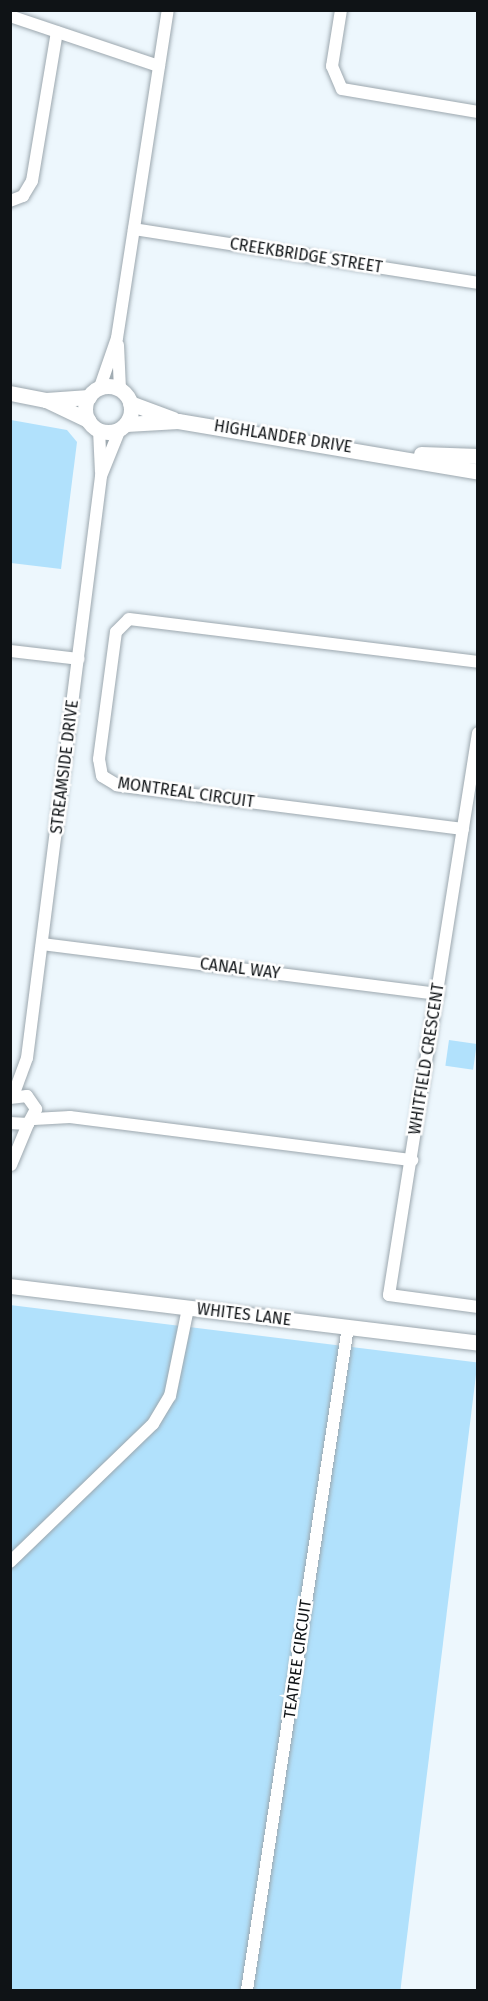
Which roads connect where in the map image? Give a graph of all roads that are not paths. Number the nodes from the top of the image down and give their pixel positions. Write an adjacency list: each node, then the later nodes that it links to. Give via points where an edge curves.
1 (168, 10): 5 (street)
2 (341, 10): 6 (street, via 332,66 342,89)
3 (10, 16): 4 (street)
4 (57, 32): 5 (street); 7 (street, via 32,181 24,196)
5 (159, 66): 8 (street)
6 (477, 112)
7 (10, 201)
8 (134, 229): 9 (street, CREEKBRIDGE STREET); 10 (street)
9 (477, 283)
10 (117, 338): 11 (street); 12 (street)
11 (120, 389): 12 (street); 15 (street)
12 (94, 392): 14 (street); 17 (street)
13 (10, 393): 14 (street)
14 (46, 400): 17 (street)
15 (130, 403): 16 (street, HIGHLANDER DRIVE); 18 (street)
16 (178, 421): 18 (street, HIGHLANDER DRIVE); 19 (street, HIGHLANDER DRIVE)
17 (93, 425): 18 (street, HIGHLANDER DRIVE); 22 (street, STREAMSIDE DRIVE)
18 (123, 426): 22 (street, STREAMSIDE DRIVE)
19 (388, 454): 20 (street, HIGHLANDER DRIVE); 21 (street, HIGHLANDER DRIVE)
20 (477, 456)
21 (477, 472)
22 (101, 476): 24 (street, STREAMSIDE DRIVE)
23 (10, 651): 24 (street)
24 (79, 659): 28 (street, STREAMSIDE DRIVE)
25 (477, 662): 27 (street, MONTREAL CIRCUIT, via 129,619 116,632 99,759 102,776 117,785)
26 (477, 734): 27 (street, WHITFIELD CRESCENT)
27 (463, 829): 29 (street, WHITFIELD CRESCENT)
28 (42, 944): 29 (street, CANAL WAY); 30 (street, STREAMSIDE DRIVE)
29 (438, 994): 37 (street, WHITFIELD CRESCENT)
30 (27, 1058): 31 (street, STREAMSIDE DRIVE); 32 (street, STREAMSIDE DRIVE)
31 (12, 1097): 32 (street)
32 (33, 1102): 33 (street); 34 (street, STREAMSIDE DRIVE)
33 (70, 1117): 34 (street); 37 (street)
34 (31, 1122): 35 (street); 38 (street)
35 (10, 1123)
36 (10, 1129): 38 (street)
37 (412, 1160): 40 (street, WHITFIELD CRESCENT, via 389,1295)
38 (11, 1167)
39 (10, 1286): 41 (street, WHITES LANE)
40 (477, 1307)
41 (188, 1308): 42 (street, WHITES LANE); 44 (street, via 170,1396 153,1424)
42 (348, 1327): 43 (street, WHITES LANE); 45 (street, TEATREE CIRCUIT)
43 (477, 1343)
44 (10, 1562)
45 (247, 1990)

